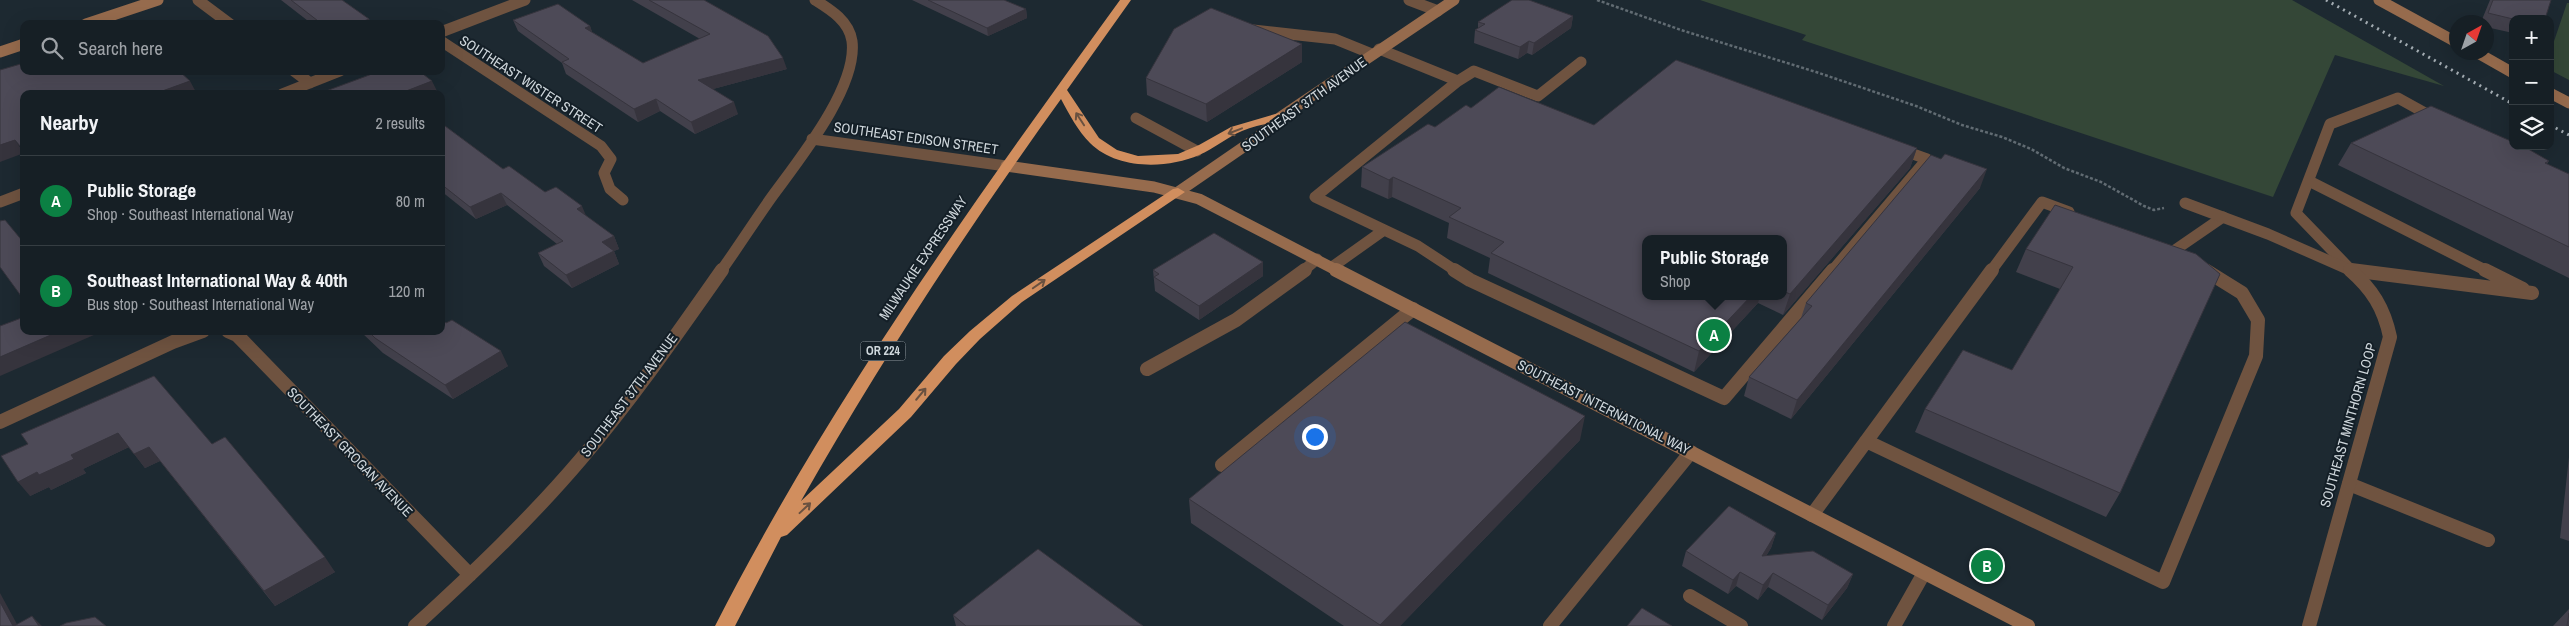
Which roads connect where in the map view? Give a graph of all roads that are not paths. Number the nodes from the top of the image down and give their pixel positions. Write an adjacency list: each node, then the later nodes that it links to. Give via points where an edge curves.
1 (158, 0): 10 (street)
2 (198, 0): 11 (street)
3 (525, 0): 13 (street)
4 (815, 0): 33 (street, SOUTHEAST EDISON STREET, via 845,24 852,41 852,52 826,118)
5 (1126, 0): 27 (highway, MILWAUKIE EXPRESSWAY / OR 224)
6 (1409, 0): 9 (street)
7 (1454, 0): 9 (street, SOUTHEAST 37TH AVENUE)
8 (2378, 0): 14 (street)
9 (1438, 11): 18 (street, SOUTHEAST 37TH AVENUE)
10 (98, 20)
11 (225, 20)
12 (1249, 29): 18 (street, via 1335,39)
13 (445, 30)
14 (2449, 38)
15 (445, 44): 40 (street, SOUTHEAST WISTER STREET, via 601,146 611,159 604,173 610,189)
16 (20, 45): 17 (street)
17 (0, 52)
18 (1376, 52): 24 (street); 30 (street, SOUTHEAST 37TH AVENUE)
19 (2491, 60): 21 (street)
20 (1581, 62): 24 (street, via 1538,96 1474,71)
21 (2509, 70)
22 (299, 75): 25 (street)
23 (330, 75): 25 (street)
24 (1458, 81): 45 (street, via 1315,197)
25 (310, 83): 26 (street)
26 (292, 90)
27 (1061, 90): 35 (highway, one-way to 27, via 1148,161 1113,153 1091,136); 36 (highway, MILWAUKIE EXPRESSWAY / OR 224)
28 (2554, 95): 29 (street)
29 (2569, 103)
30 (1282, 116): 35 (highway, one-way to 35, via 1231,131); 38 (street, SOUTHEAST 37TH AVENUE, via 1258,137)
31 (1136, 118): 35 (street)
32 (2450, 126): 37 (street, via 2398,98 2330,124)
33 (812, 139): 36 (street, SOUTHEAST EDISON STREET); 62 (street, SOUTHEAST 37TH AVENUE, via 714,282 624,404 559,484)
34 (1890, 146): 45 (street, via 1927,159 1724,398 1470,280 1418,246)
35 (1197, 151)
36 (1006, 166): 38 (street, SOUTHEAST EDISON STREET); 60 (highway, MILWAUKIE EXPRESSWAY / OR 224, via 841,416)
37 (2309, 181): 48 (street, via 2296,212); 48 (street, via 2532,293)
38 (1178, 192): 46 (street, SOUTHEAST INTERNATIONAL WAY, via 1199,199); 60 (highway, one-way to 38, via 905,413 975,335 1024,294)
39 (20, 194): 41 (street)
40 (623, 200)
41 (0, 202)
42 (2185, 204): 44 (street, SOUTHEAST MINTHORN LOOP)
43 (2086, 218): 54 (street, via 2042,202)
44 (2223, 218): 48 (street, SOUTHEAST MINTHORN LOOP); 54 (street, via 2170,248 2242,293 2258,320 2256,356 2163,582)
45 (1384, 230): 47 (street)
46 (1317, 259): 47 (street, SOUTHEAST INTERNATIONAL WAY); 52 (street, via 1289,285 1256,307 1182,352)
47 (1332, 267): 49 (street, SOUTHEAST INTERNATIONAL WAY)
48 (2351, 270): 57 (street, SOUTHEAST MINTHORN LOOP, via 2385,314 2390,337)
49 (1413, 309): 55 (street, SOUTHEAST INTERNATIONAL WAY); 56 (street)
50 (193, 335): 53 (street)
51 (237, 335): 62 (street, SOUTHEAST GROGAN AVENUE)
52 (1147, 369)
53 (0, 422)
54 (1866, 441): 58 (street)
55 (1690, 452): 58 (street, SOUTHEAST INTERNATIONAL WAY); 66 (street)
56 (1222, 465)
57 (2349, 484): 59 (street); 70 (street, SOUTHEAST MINTHORN LOOP)
58 (1812, 515): 61 (street, SOUTHEAST INTERNATIONAL WAY)
59 (2488, 540)
60 (770, 541): 65 (highway, MILWAUKIE EXPRESSWAY / OR 224)
61 (1924, 573): 68 (street); 69 (street, SOUTHEAST INTERNATIONAL WAY)
62 (470, 575): 64 (street, SOUTHEAST 37TH AVENUE)
63 (1690, 596): 67 (street)
64 (416, 626)
65 (725, 626)
66 (1550, 626)
67 (1742, 626)
68 (1894, 626)
69 (2028, 626)
70 (2309, 626)

